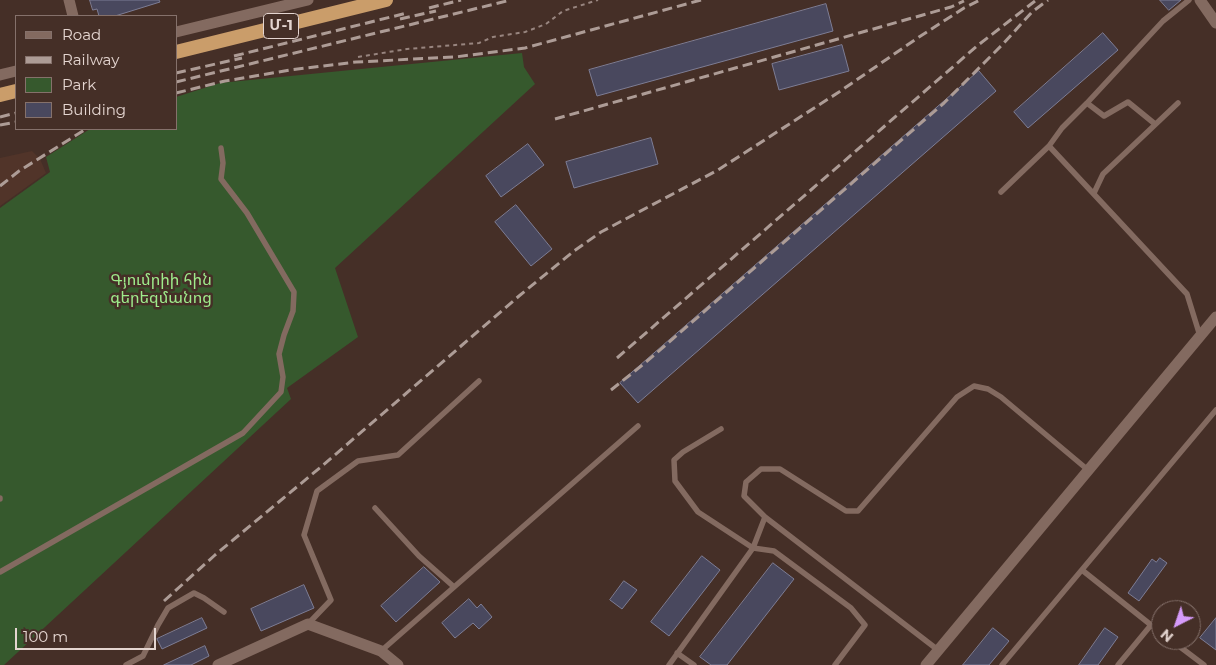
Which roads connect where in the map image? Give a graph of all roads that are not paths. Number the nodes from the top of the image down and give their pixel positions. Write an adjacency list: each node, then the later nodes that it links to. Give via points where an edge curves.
1 (69, 0): 6 (street)
2 (305, 0): 7 (street); 9 (street)
3 (386, 0): 7 (highway, Մ-1)
4 (1189, 0): 15 (lane, via 1163,21)
5 (1200, 0): 8 (street)
6 (73, 15)
7 (310, 19): 10 (highway, Մ-1)
8 (1216, 23)
9 (178, 32)
10 (178, 52)
11 (15, 71): 12 (street)
12 (0, 75)
13 (15, 91): 14 (highway)
14 (0, 95)
15 (1087, 103): 17 (lane, via 1104,116 1128,102); 18 (lane)
16 (1178, 103): 17 (lane)
17 (1155, 124): 21 (lane, via 1103,174)
18 (1049, 146): 20 (lane); 21 (lane)
19 (221, 148): 33 (lane, via 221,179 247,213 294,292 280,354 280,392 242,433)
20 (1001, 192)
21 (1094, 194): 23 (lane, via 1188,294)
22 (1216, 316): 23 (street)
23 (1200, 336): 28 (street)
24 (479, 381): 36 (lane, via 398,455 358,461 317,491 304,535 332,600)
25 (1216, 410): 32 (lane)
26 (638, 426): 34 (lane)
27 (721, 429): 31 (lane, via 674,460 675,481 698,512)
28 (1088, 470): 30 (lane, via 1001,398 988,389 974,386 957,397 858,511 846,511 780,469 761,469 746,482 744,496); 38 (street)
29 (375, 508): 34 (lane, via 419,556)
30 (765, 517): 31 (lane); 38 (lane)
31 (753, 548): 41 (lane); 48 (lane, via 774,551 851,608 865,625)
32 (1082, 570): 37 (lane); 50 (lane)
33 (0, 572)
34 (453, 586): 40 (lane)
35 (224, 612): 43 (lane, via 194,593 168,608 143,656)
36 (308, 624): 40 (street); 42 (street)
37 (1151, 625): 51 (lane)
38 (938, 650): 49 (street)
39 (1184, 650): 52 (lane)
40 (381, 651): 45 (street)
41 (677, 654): 46 (lane); 47 (lane)
42 (238, 661): 44 (street)
43 (126, 665)
44 (218, 665)
45 (398, 665)
46 (669, 665)
47 (694, 665)
48 (835, 665)
49 (926, 665)
50 (1002, 665)
51 (1118, 665)
52 (1204, 665)

